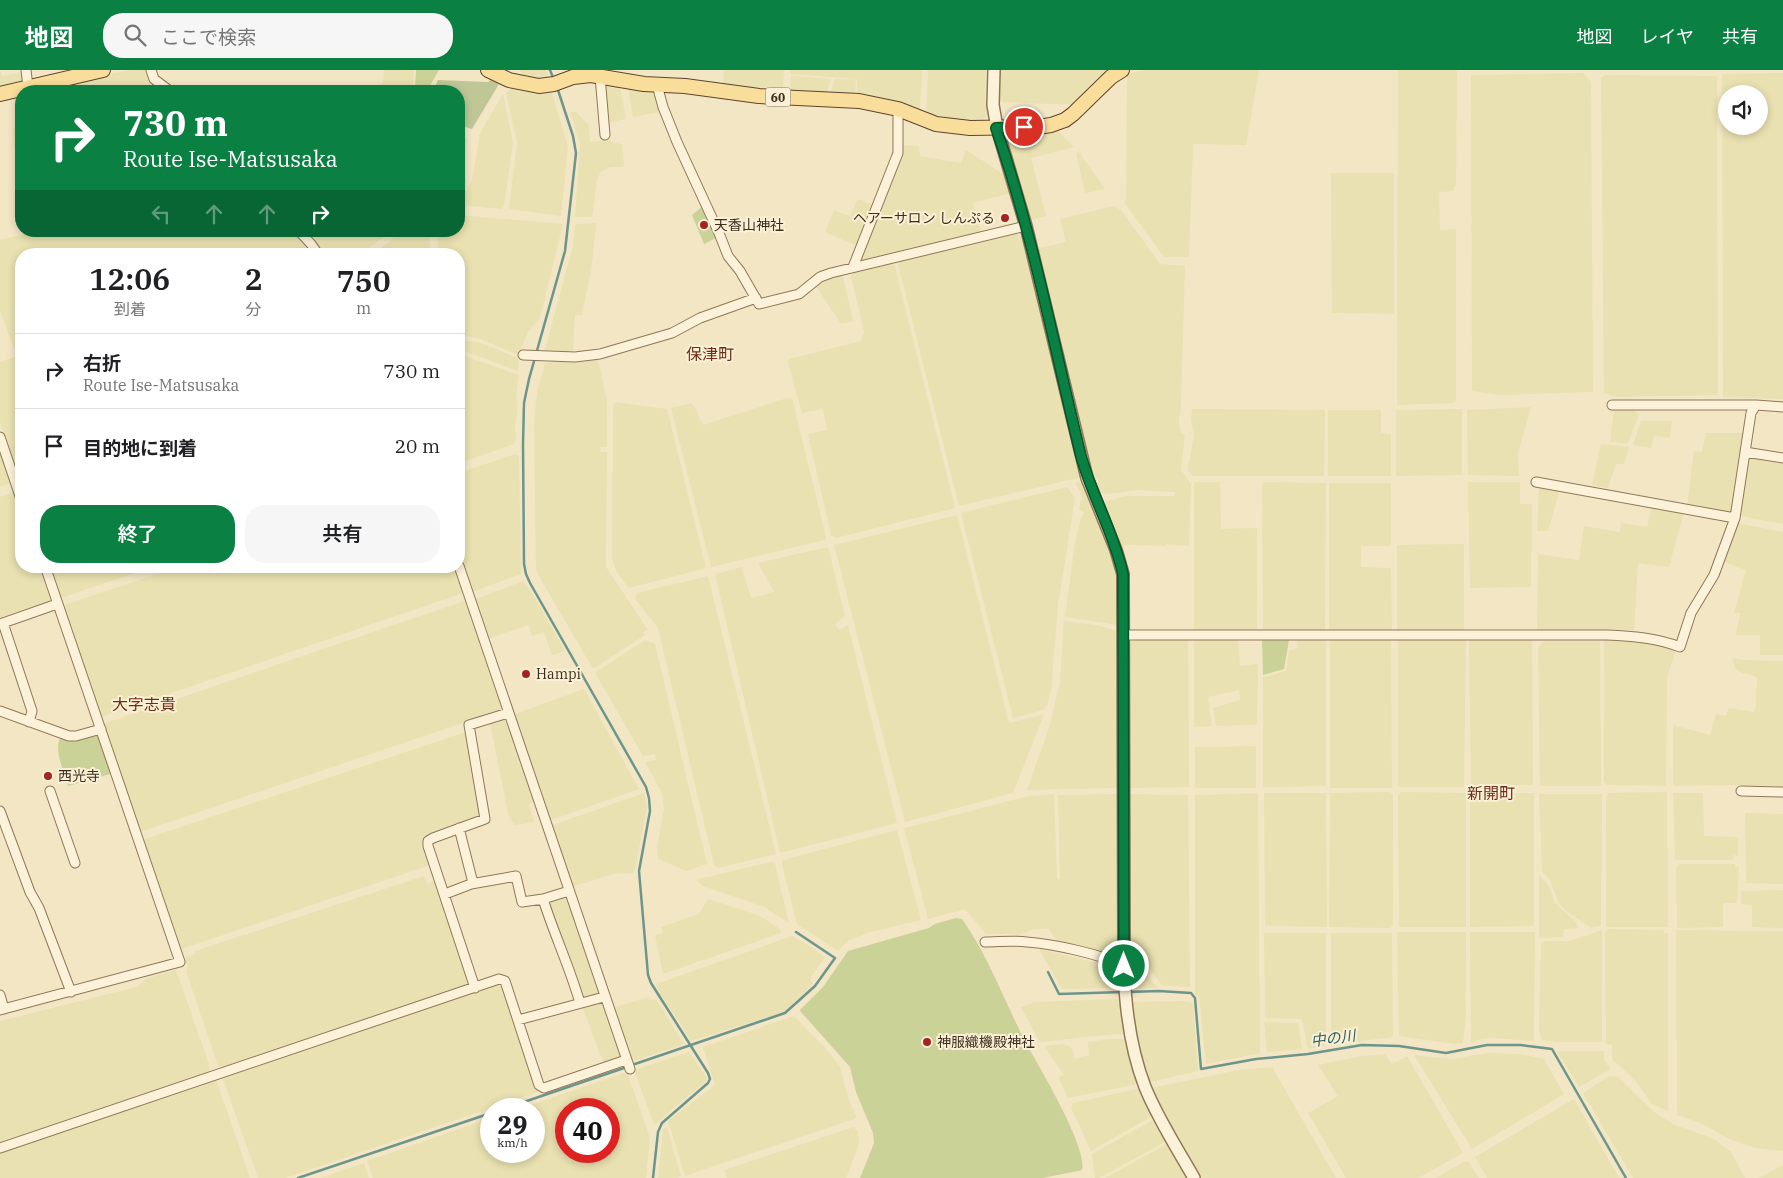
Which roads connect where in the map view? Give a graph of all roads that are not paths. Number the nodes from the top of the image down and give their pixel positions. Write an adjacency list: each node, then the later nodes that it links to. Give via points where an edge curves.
1 (26, 70): 8 (street)
2 (103, 70): 9 (main road)
3 (151, 70): 10 (street, via 154,79)
4 (488, 70): 7 (main road, 60, via 509,80 539,86 581,75)
5 (994, 70): 15 (street)
6 (1122, 70): 15 (main road, 60, via 1065,120 1038,127)
7 (600, 76): 11 (main road, 60); 16 (street)
8 (28, 85)
9 (37, 85)
10 (162, 85)
11 (657, 85): 14 (main road, 60, via 759,96 859,101); 21 (street, via 662,107 728,256)
12 (15, 90): 13 (main road)
13 (0, 94)
14 (898, 109): 15 (main road, 60, via 936,124); 20 (street, via 898,153)
15 (996, 128): 17 (street)
16 (605, 135)
17 (1026, 226): 20 (street); 36 (street, via 1087,478 1121,566 1124,582)
18 (305, 237): 19 (street)
19 (314, 248)
20 (853, 267): 21 (street, via 820,278 799,294 759,304)
21 (756, 298): 22 (street, via 700,318 672,333 596,354)
22 (532, 356)
23 (1612, 405): 24 (street)
24 (1756, 405): 25 (street); 27 (street, via 1751,413)
25 (1783, 407)
26 (0, 437): 29 (street)
27 (1745, 452): 28 (street); 31 (street)
28 (1783, 458)
29 (15, 481)
30 (1536, 482): 31 (street)
31 (1735, 518): 36 (street, via 1714,575 1691,613 1680,647 1640,637 1607,635)
32 (46, 573): 34 (street)
33 (461, 573): 38 (street)
34 (57, 604): 35 (street); 40 (street)
35 (1, 623): 39 (street, via 32,711)
36 (1123, 635): 52 (street)
37 (0, 712): 39 (street)
38 (508, 713): 45 (street, via 469,725 485,819); 48 (street)
39 (29, 722): 40 (street, via 69,736)
40 (101, 729): 54 (street, via 180,962)
41 (50, 791): 46 (street)
42 (1741, 791): 43 (street)
43 (1783, 792)
44 (0, 811): 54 (street)
45 (459, 828): 47 (street); 49 (street, via 428,841)
46 (75, 862)
47 (473, 883): 49 (street); 50 (street, via 516,876 522,902)
48 (569, 891): 50 (street); 56 (street)
49 (445, 894): 53 (street)
50 (543, 899): 57 (street)
51 (984, 942): 52 (street, via 1026,942 1079,952)
52 (1124, 966): 61 (street, via 1132,1042 1144,1086)
53 (475, 988): 59 (street, via 499,979 505,981); 60 (street)
54 (71, 992): 58 (street)
55 (0, 995): 58 (street)
56 (604, 996): 57 (street); 59 (street, via 628,1064 544,1088 539,1085)
57 (580, 1003): 59 (street)
58 (2, 1009)
59 (518, 1020)
60 (0, 1148)
61 (1194, 1178)

